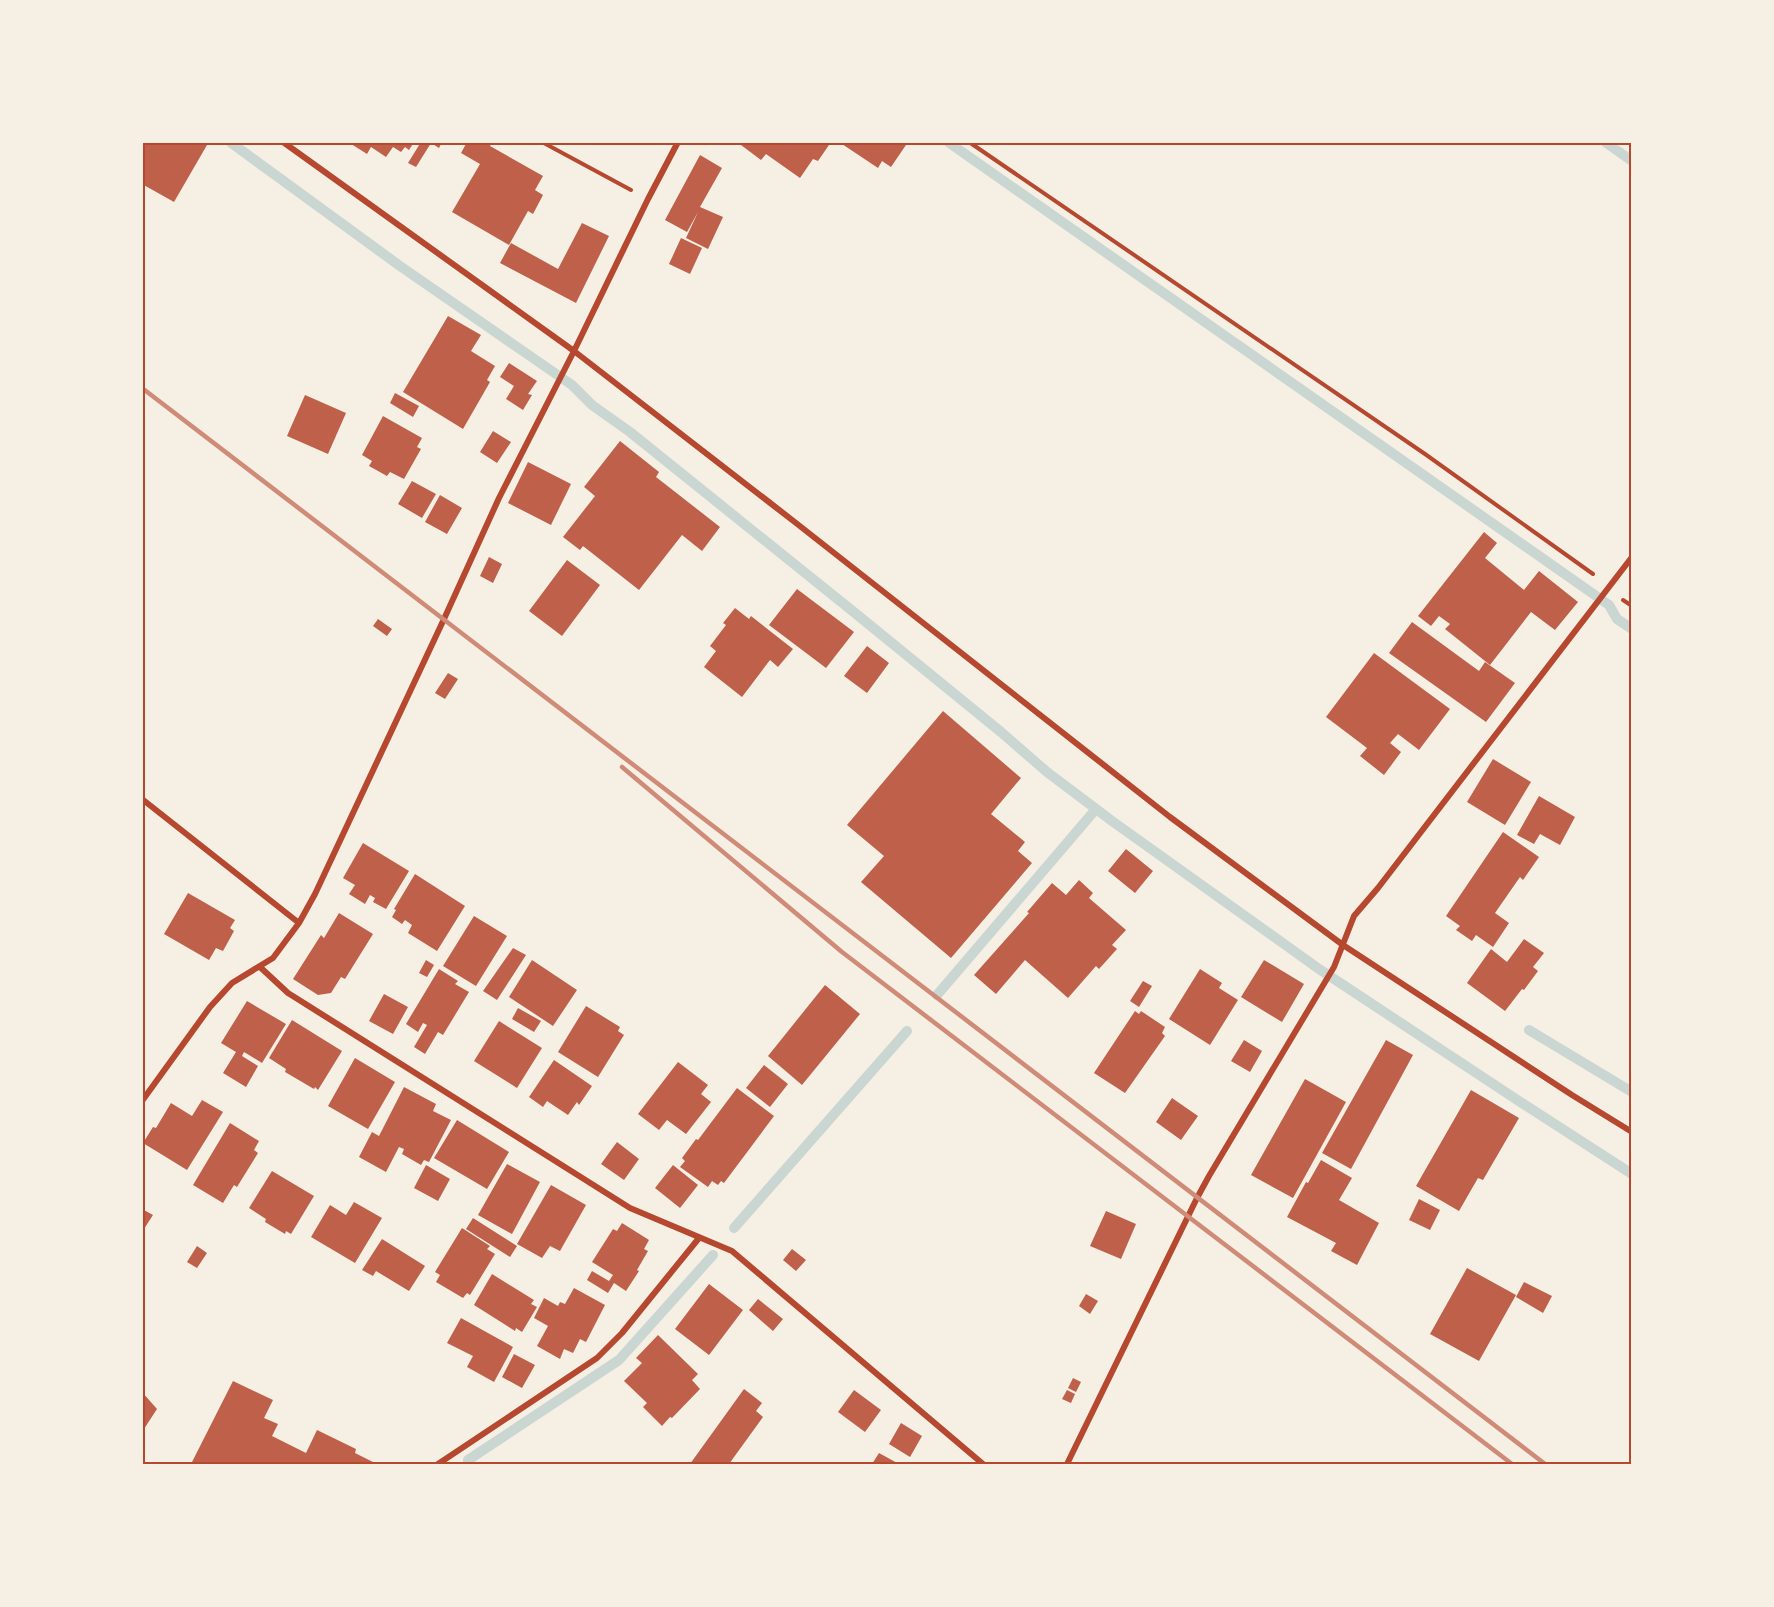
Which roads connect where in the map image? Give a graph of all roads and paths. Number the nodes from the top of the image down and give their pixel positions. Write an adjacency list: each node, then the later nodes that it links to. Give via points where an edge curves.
1 (283, 142): 6 (street)
2 (542, 142): 5 (path)
3 (678, 142): 5 (street)
4 (969, 142): 8 (path, via 1425,454)
5 (648, 199): 6 (street)
6 (574, 351): 10 (street, via 499,498); 11 (street, via 1170,817)
7 (1632, 557): 8 (street)
8 (1610, 586): 11 (street, via 1354,916)
9 (142, 799): 10 (street)
10 (299, 923): 12 (street, via 273,958)
11 (1343, 945): 14 (street); 18 (street, via 1335,968 1201,1191)
12 (260, 967): 13 (street, via 232,983 210,1007); 15 (street, via 288,993 630,1208)
13 (142, 1101)
14 (1632, 1132)
15 (699, 1238): 16 (street, via 622,1334 597,1358); 17 (street, via 732,1251)
16 (438, 1464)
17 (983, 1464)
18 (1067, 1464)

